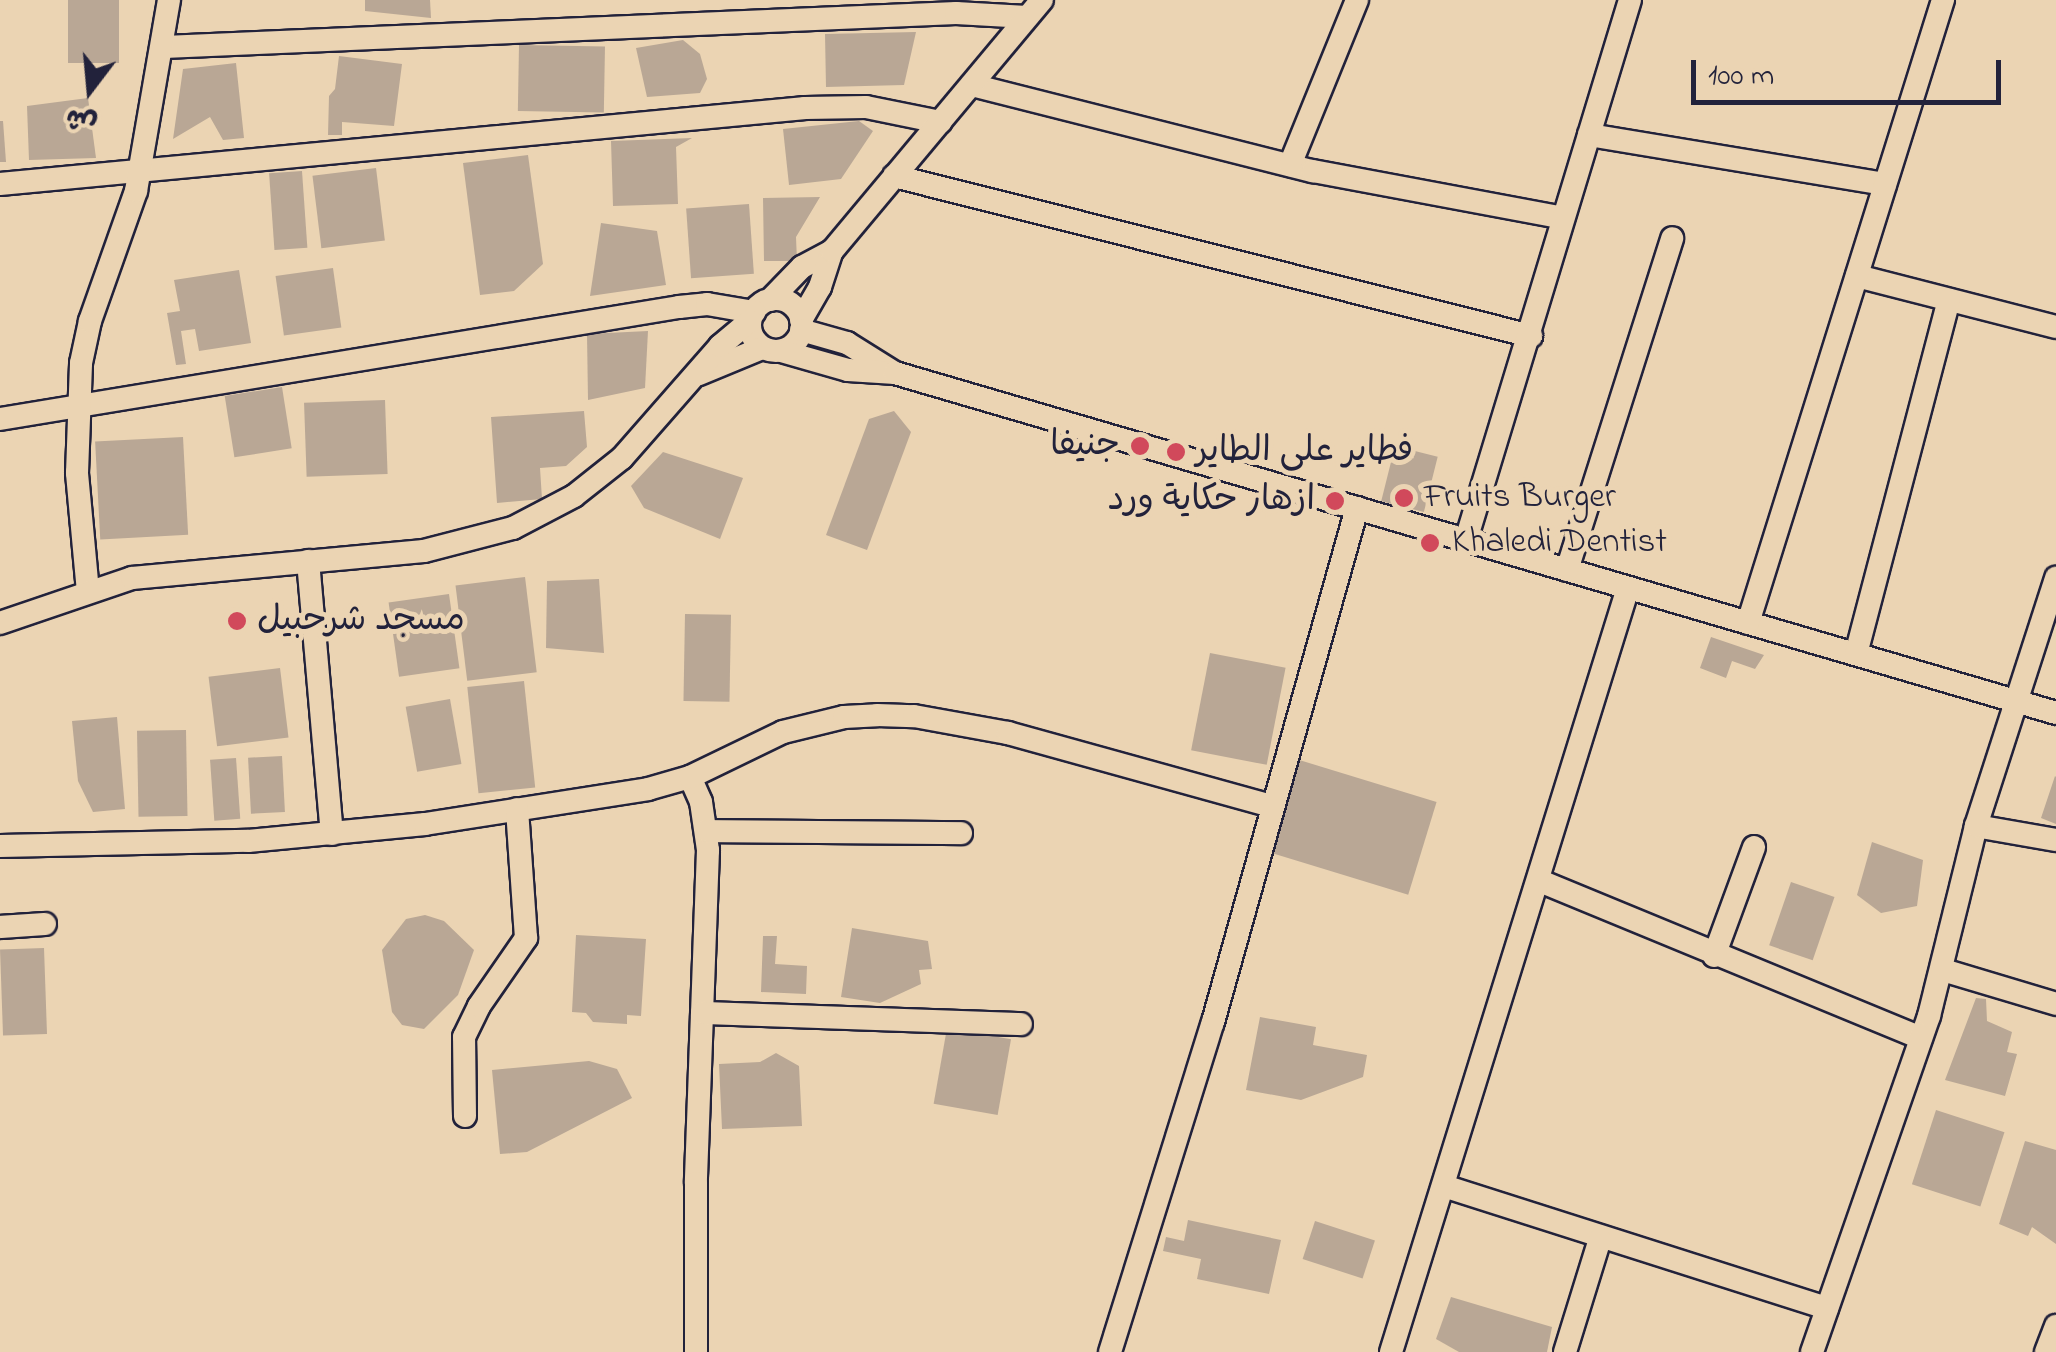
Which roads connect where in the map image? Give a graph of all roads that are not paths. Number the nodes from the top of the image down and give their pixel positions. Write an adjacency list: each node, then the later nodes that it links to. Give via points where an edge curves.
1 (169, 0): 6 (street)
2 (1357, 0): 10 (street)
3 (1630, 0): 9 (street)
4 (1943, 0): 14 (street)
5 (1034, 8): 6 (street); 7 (street)
6 (164, 47): 11 (street)
7 (972, 86): 8 (street); 10 (street)
8 (940, 122): 11 (street, via 866,107 805,108); 12 (street)
9 (1589, 135): 14 (street); 15 (street)
10 (1290, 166): 15 (street)
11 (140, 170): 13 (street); 27 (street, via 90,321)
12 (894, 176): 17 (street); 23 (street)
13 (0, 184)
14 (1885, 184): 18 (street)
15 (1562, 218): 23 (street)
16 (1672, 238): 32 (street)
17 (832, 251): 20 (street, via 802,266); 21 (street)
18 (1857, 276): 19 (street); 37 (street)
19 (1949, 300): 22 (street); 38 (street)
20 (758, 311): 21 (street, via 790,304); 24 (street, via 754,340); 26 (street); 27 (street, via 679,307)
21 (801, 325): 24 (street, via 798,339); 25 (street)
22 (2056, 327)
23 (1531, 336): 30 (street)
24 (772, 350): 25 (street, via 848,370); 26 (street)
25 (895, 373): 29 (street)
26 (695, 375): 31 (street, via 622,458 543,514 424,552)
27 (78, 407): 28 (street); 35 (street)
28 (0, 419)
29 (1357, 508): 30 (street); 42 (street)
30 (1466, 540): 32 (street)
31 (308, 560): 35 (street, via 175,571); 47 (street)
32 (1566, 570): 34 (street)
33 (2056, 578): 39 (street)
34 (1628, 588): 37 (street); 51 (street)
35 (88, 592): 36 (street)
36 (0, 622)
37 (1748, 623): 38 (street)
38 (1856, 654): 39 (street)
39 (2017, 702): 40 (street); 44 (street)
40 (2056, 714)
41 (690, 777): 42 (street, via 813,723 914,716 1008,732); 43 (street); 45 (street)
42 (1272, 806): 66 (street)
43 (517, 809): 47 (street); 60 (street, via 526,938 464,1037)
44 (1976, 826): 48 (street); 55 (street)
45 (707, 831): 46 (street); 57 (street)
46 (960, 832)
47 (332, 834): 49 (street)
48 (2056, 840)
49 (0, 846)
50 (1754, 847): 54 (street)
51 (1540, 881): 54 (street); 61 (street)
52 (45, 924): 53 (street)
53 (0, 928)
54 (1714, 956): 59 (street)
55 (1942, 970): 56 (street); 59 (street)
56 (2056, 1004)
57 (702, 1013): 58 (street); 65 (street)
58 (1021, 1024)
59 (1921, 1038): 63 (street)
60 (465, 1116)
61 (1444, 1186): 62 (street); 67 (street)
62 (1600, 1239): 63 (street); 68 (street)
63 (1827, 1308): 69 (street)
64 (2056, 1326): 70 (street)
65 (696, 1352)
66 (1110, 1352)
67 (1392, 1352)
68 (1565, 1352)
69 (1812, 1352)
70 (2046, 1352)

